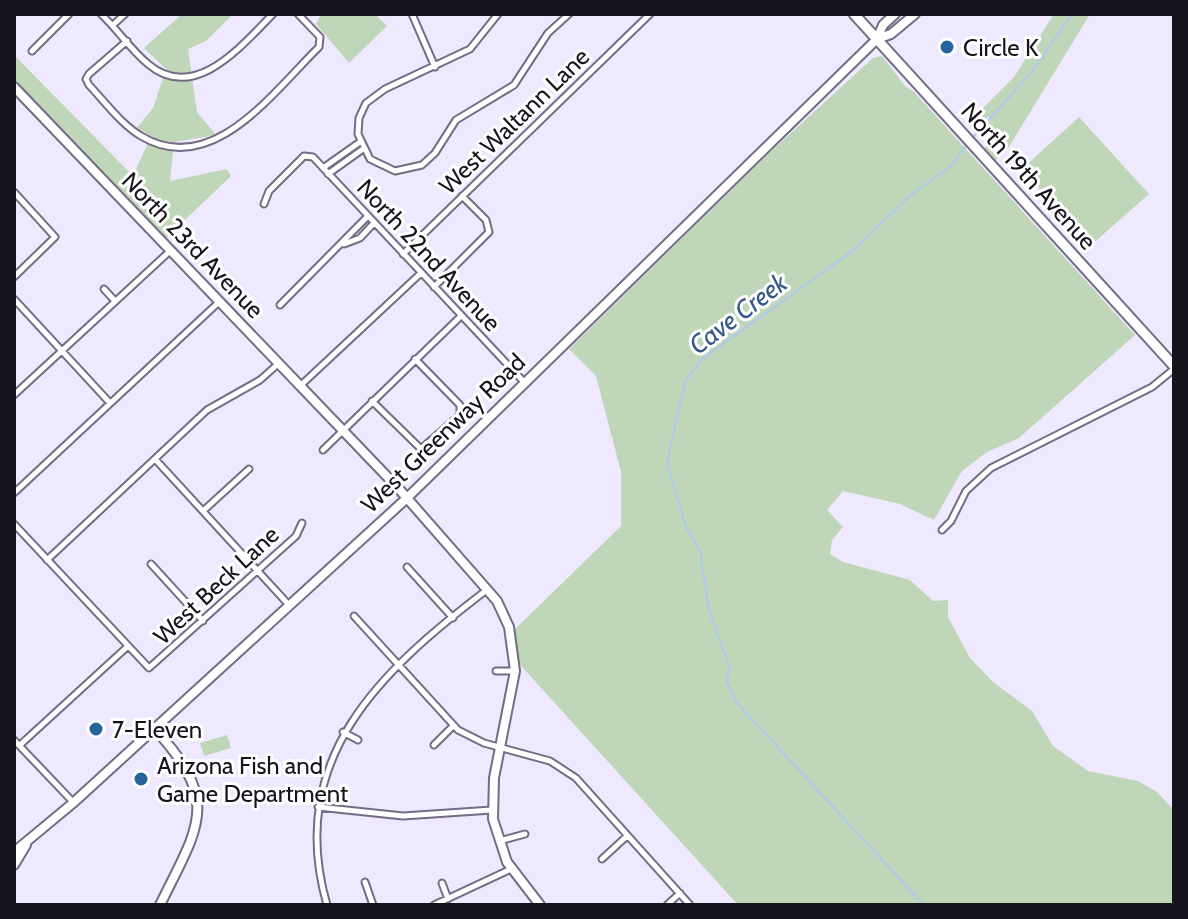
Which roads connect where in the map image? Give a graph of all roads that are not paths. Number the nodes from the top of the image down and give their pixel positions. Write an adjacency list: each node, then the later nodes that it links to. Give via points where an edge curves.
1 (69, 14): 18 (street)
2 (104, 14): 15 (street)
3 (125, 14): 15 (street)
4 (273, 14): 17 (street, via 216,67 195,75 165,73 149,65)
5 (298, 14): 14 (street)
6 (313, 14): 14 (street)
7 (412, 14): 19 (street)
8 (498, 14): 19 (street, via 475,45)
9 (569, 14): 21 (street, via 548,33 506,93 456,120 422,165 405,171 386,169)
10 (650, 14): 24 (street, West Waltann Lane)
11 (854, 14): 16 (main road, North 19th Avenue)
12 (895, 14): 16 (main road, West Greenway Road)
13 (915, 14): 16 (main road, West Greenway Road)
14 (306, 21): 17 (street, via 321,42 231,131 212,143 170,147 134,132 86,79)
15 (113, 25): 17 (street)
16 (877, 39): 45 (main road, North 19th Avenue); 46 (main road, West Greenway Road)
17 (127, 41)
18 (32, 51)
19 (435, 67): 21 (street, via 372,97 359,118)
20 (16, 92): 31 (main road, North 23rd Avenue)
21 (361, 146): 22 (street)
22 (326, 171): 25 (street, North 22nd Avenue, via 308,154 269,191); 26 (street, North 22nd Avenue)
23 (14, 192): 34 (street, via 55,237)
24 (462, 196): 32 (street, West Waltann Lane); 35 (street, via 486,220 489,232)
25 (264, 204)
26 (368, 216): 27 (street, North 22nd Avenue); 28 (street)
27 (374, 223): 29 (street); 32 (street, North 22nd Avenue)
28 (352, 231): 29 (street); 30 (street)
29 (360, 238): 30 (street)
30 (344, 244): 40 (street)
31 (170, 251): 38 (street); 39 (main road, North 23rd Avenue)
32 (403, 254): 33 (street, North 22nd Avenue)
33 (421, 273): 35 (street, North 22nd Avenue); 47 (street)
34 (14, 277)
35 (434, 287): 41 (street, North 22nd Avenue)
36 (104, 289): 38 (street)
37 (14, 299): 42 (street)
38 (115, 301): 42 (street)
39 (219, 302): 44 (main road, North 23rd Avenue); 50 (street)
40 (280, 305)
41 (461, 316): 43 (street); 46 (street, North 22nd Avenue)
42 (62, 351): 48 (street); 50 (street)
43 (415, 359): 49 (street); 49 (street, via 462,409 460,415 421,449)
44 (278, 364): 47 (main road, North 23rd Avenue); 53 (street, via 207,410)
45 (1174, 367): 60 (street, via 1152,387 991,468 966,491)
46 (524, 382): 56 (main road, West Greenway Road)
47 (300, 386): 51 (main road, North 23rd Avenue)
48 (14, 395)
49 (372, 401): 51 (street)
50 (110, 403): 55 (street)
51 (342, 431): 52 (street); 56 (main road, North 23rd Avenue)
52 (323, 450)
53 (155, 459): 57 (street); 61 (street)
54 (249, 469): 57 (street)
55 (14, 493)
56 (407, 498): 65 (main road, North 23rd Avenue); 66 (main road, West Greenway Road)
57 (203, 512): 64 (street)
58 (302, 523): 64 (street, West Beck Lane, via 296,536)
59 (14, 524): 61 (street)
60 (942, 530)
61 (47, 560): 70 (street)
62 (151, 564): 69 (street)
63 (407, 567): 68 (street)
64 (258, 571): 66 (street); 69 (street, West Beck Lane)
65 (488, 589): 68 (street); 73 (main road, North 23rd Avenue, via 509,627)
66 (289, 605): 75 (main road, West Greenway Road)
67 (354, 616): 71 (street)
68 (453, 618): 71 (street)
69 (203, 621): 70 (street, West Beck Lane, via 149,668)
70 (127, 647): 79 (street, West Beck Lane)
71 (399, 666): 74 (street); 76 (street, via 357,709)
72 (496, 671): 73 (street)
73 (515, 671): 81 (main road, North 23rd Avenue)
74 (453, 725): 80 (street); 81 (street, via 474,740)
75 (154, 728): 82 (main road, West Greenway Road); 97 (main road, via 186,766 197,807 190,849)
76 (343, 732): 78 (street); 83 (street, via 324,775)
77 (14, 740): 79 (street)
78 (358, 740)
79 (20, 745): 82 (street)
80 (434, 745)
81 (501, 748): 84 (main road, North 23rd Avenue); 86 (street, via 537,756 568,772)
82 (73, 803): 88 (main road, West Greenway Road)
83 (318, 807): 84 (street, via 403,816); 98 (street, via 317,862)
84 (492, 810): 87 (main road, North 23rd Avenue)
85 (525, 834): 87 (street)
86 (627, 836): 90 (street); 95 (street)
87 (498, 841): 92 (main road, North 23rd Avenue)
88 (27, 844): 89 (main road, West Greenway Road); 91 (main road, West Greenway Road)
89 (14, 852)
90 (602, 859)
91 (14, 865)
92 (511, 869): 96 (street); 101 (main road, North 23rd Avenue)
93 (365, 882): 99 (street)
94 (442, 883): 96 (street)
95 (680, 893): 102 (street); 103 (street)
96 (448, 899): 100 (street)
97 (160, 905)
98 (327, 905)
99 (373, 905)
100 (434, 905)
101 (540, 905)
102 (667, 905)
103 (690, 905)

